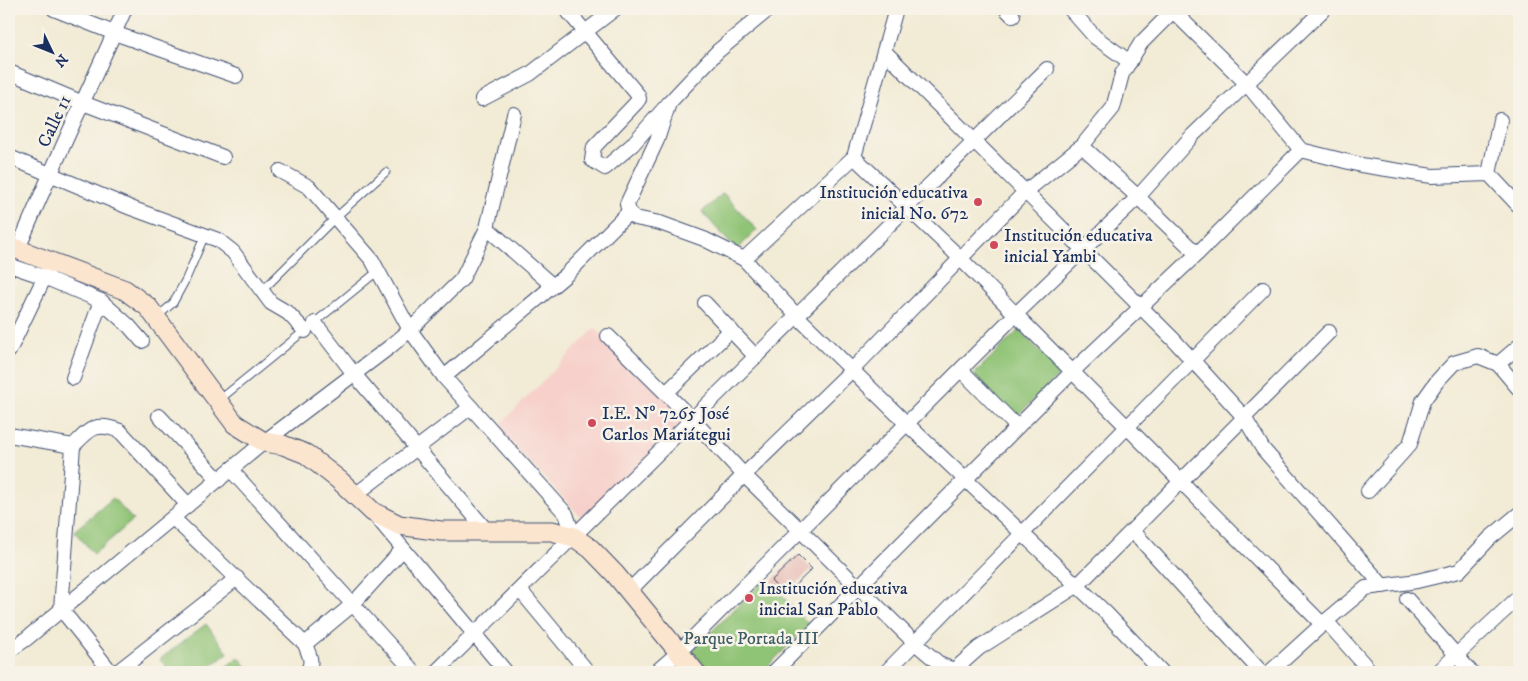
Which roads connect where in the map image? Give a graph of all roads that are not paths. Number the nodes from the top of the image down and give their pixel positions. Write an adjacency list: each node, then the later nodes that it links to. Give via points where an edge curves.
1 (54, 9): 10 (street)
2 (125, 9): 10 (street, Calle 11)
3 (566, 9): 11 (street)
4 (615, 9): 11 (street)
5 (769, 9): 20 (street, via 718,51)
6 (896, 9): 12 (street)
7 (1324, 9): 17 (street)
8 (1071, 10): 13 (street, via 1095,37)
9 (1174, 10): 13 (street, via 1141,43); 17 (street)
10 (114, 33): 16 (street); 19 (street, Calle 11)
11 (585, 33): 18 (street, via 530,74); 20 (street, via 639,99 594,147 592,160 605,168 632,145)
12 (885, 52): 23 (street); 27 (street)
13 (1130, 62): 24 (street, via 1122,74 1113,108)
14 (1047, 69): 23 (street)
15 (9, 72): 19 (street)
16 (236, 76)
17 (1246, 83): 25 (street); 34 (street, via 1193,134)
18 (482, 99)
19 (84, 103): 26 (street); 31 (street, Calle 11)
20 (668, 103): 37 (street, via 657,140 627,204)
21 (514, 114): 39 (street)
22 (1500, 120): 32 (street)
23 (974, 141): 33 (street); 36 (street)
24 (1082, 146): 33 (street); 34 (street)
25 (1301, 150): 32 (street, via 1361,165 1432,176); 43 (street)
26 (222, 157)
27 (854, 157): 36 (street); 45 (street)
28 (9, 158): 31 (street)
29 (280, 171): 38 (street, via 309,186)
30 (386, 172): 38 (lane)
31 (50, 174): 40 (street); 42 (street, Calle 11)
32 (1489, 174): 35 (street)
33 (1025, 192): 41 (street); 44 (street)
34 (1138, 197): 41 (street); 43 (street)
35 (1519, 206)
36 (908, 207): 44 (street); 55 (street)
37 (629, 212): 45 (street, via 635,218 704,239); 48 (street)
38 (335, 218): 46 (street); 50 (lane)
39 (487, 228): 48 (street); 58 (street, via 462,279)
40 (205, 234): 50 (street, via 233,252); 56 (lane, via 173,303)
41 (1084, 250): 53 (street); 54 (street)
42 (12, 253): 47 (street)
43 (1196, 254): 53 (street)
44 (960, 258): 54 (street); 68 (street)
45 (744, 259): 55 (street)
46 (378, 271): 57 (lane); 58 (street)
47 (56, 273): 51 (street); 56 (street, via 125,290 148,307); 64 (street)
48 (553, 286): 72 (street)
49 (1262, 289): 66 (street)
50 (262, 292): 57 (street, via 272,303)
51 (101, 301): 62 (street); 73 (street)
52 (705, 303): 59 (street)
53 (1140, 307): 66 (street); 70 (street)
54 (1016, 314): 69 (street); 70 (street)
55 (798, 317): 65 (street); 68 (street)
56 (156, 318): 76 (street)
57 (310, 327): 71 (street); 76 (lane)
58 (410, 330): 71 (street); 72 (street)
59 (731, 330): 65 (street); 75 (street)
60 (1329, 332): 79 (street)
61 (608, 336): 75 (street)
62 (142, 341)
63 (1519, 346): 67 (street)
64 (9, 351)
65 (756, 357): 80 (street)
66 (1192, 360): 79 (street); 82 (street)
67 (1498, 364): 74 (street); 93 (street, via 1478,356 1454,363 1423,401 1410,444)
68 (852, 370): 81 (street); 89 (street)
69 (961, 370): 81 (street); 83 (street)
70 (1073, 371): 82 (street); 83 (street)
71 (354, 374): 85 (street); 87 (street)
72 (444, 377): 77 (street)
73 (72, 378)
74 (1519, 389)
75 (666, 393): 80 (street)
76 (218, 402): 85 (street, via 235,424)
77 (471, 407): 87 (street); 103 (street, via 566,514)
78 (160, 416): 91 (street)
79 (1244, 418): 92 (street); 108 (street, via 1263,449)
80 (692, 419): 89 (street); 103 (street)
81 (907, 424): 90 (street); 99 (street)
82 (1128, 426): 92 (street); 102 (street)
83 (1017, 427): 90 (street)
84 (9, 435): 86 (street)
85 (264, 442): 88 (street); 94 (street, via 306,454)
86 (73, 446): 95 (street, via 97,426 120,431); 114 (street)
87 (417, 448): 94 (street); 100 (street)
88 (231, 470): 91 (street); 113 (street)
89 (744, 475): 99 (street); 110 (street)
90 (964, 479): 102 (street); 106 (street)
91 (219, 480): 95 (street)
92 (1182, 482): 101 (street); 115 (street)
93 (1368, 491)
94 (355, 496): 96 (street)
95 (188, 505): 98 (street)
96 (373, 512): 100 (street, via 399,525 441,531); 104 (street)
97 (1519, 514): 108 (street, via 1490,538 1459,571)
98 (173, 518): 105 (street); 114 (street)
99 (800, 530): 106 (street); 120 (street)
100 (487, 531): 103 (street, via 552,531)
101 (1133, 531): 107 (street); 135 (street)
102 (1023, 534): 107 (street); 117 (street)
103 (574, 537): 109 (street); 110 (street, via 591,549)
104 (403, 549): 113 (street); 116 (street)
105 (237, 578): 118 (street); 124 (street)
106 (859, 586): 117 (street); 132 (street)
107 (1077, 586): 122 (street, via 979,648); 134 (street)
108 (1384, 586): 115 (street, via 1366,588)
109 (520, 590): 116 (street); 129 (street)
110 (629, 591): 120 (street)
111 (1519, 597): 121 (street)
112 (1407, 599): 121 (street)
113 (352, 604): 118 (street); 126 (street)
114 (61, 610): 119 (street); 123 (street)
115 (1324, 623): 136 (street); 137 (street)
116 (475, 635): 127 (street); 128 (street)
117 (916, 643): 122 (street, via 941,665); 133 (street)
118 (305, 644): 125 (street, via 311,661)
119 (9, 652)
120 (679, 652): 130 (street); 131 (street)
121 (1456, 656): 138 (street); 139 (street)
122 (956, 671)
123 (111, 672)
124 (117, 672)
125 (307, 672)
126 (414, 672)
127 (436, 672)
128 (506, 672)
129 (588, 672)
130 (656, 672)
131 (695, 672)
132 (774, 672)
133 (886, 672)
134 (1162, 672)
135 (1261, 672)
136 (1270, 672)
137 (1371, 672)
138 (1438, 672)
139 (1471, 672)

